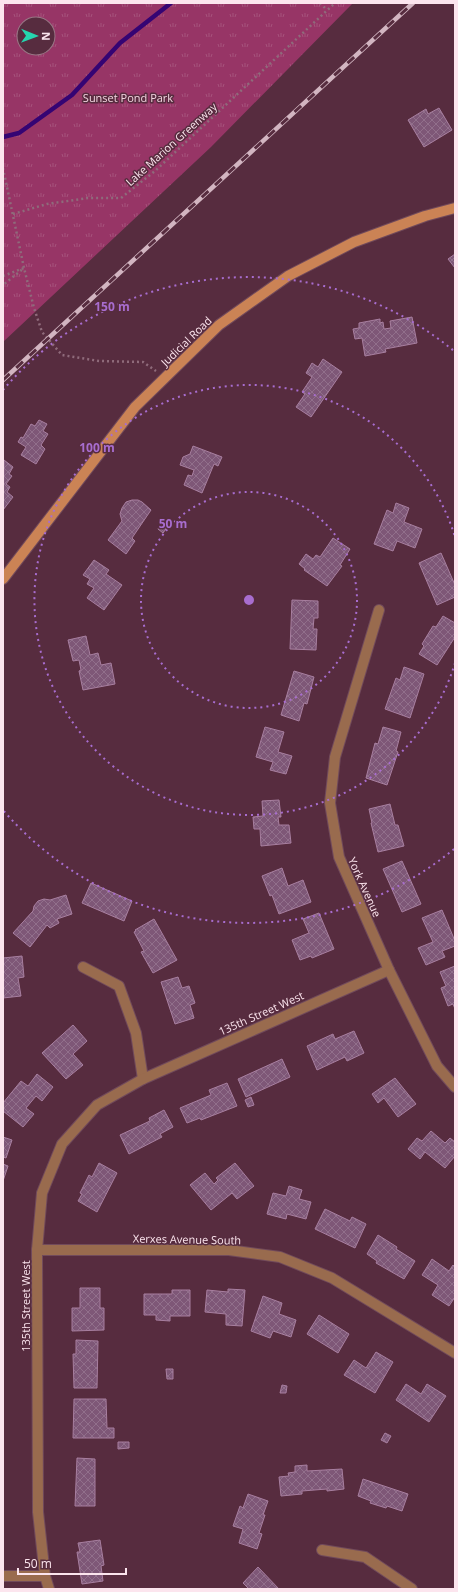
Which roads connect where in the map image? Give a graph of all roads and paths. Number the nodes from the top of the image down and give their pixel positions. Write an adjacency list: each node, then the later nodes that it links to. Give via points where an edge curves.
1 (320, 3): 3 (path)
2 (335, 3): 3 (path, Lake Marion Greenway)
3 (327, 10): 6 (path, Lake Marion Greenway, via 156,171 121,198 88,198 47,204)
4 (3, 168): 6 (path)
5 (455, 208): 10 (street, Judicial Road, via 354,242 288,276 219,325)
6 (13, 214): 7 (path)
7 (24, 268): 8 (path); 9 (path); 10 (path, via 42,332 62,355 99,361 143,362)
8 (3, 276)
9 (3, 285)
10 (166, 377): 11 (street, Judicial Road, via 135,407)
11 (3, 579)
12 (379, 610): 14 (street, York Avenue, via 335,757 330,803 339,857)
13 (83, 967): 15 (street, via 120,986 136,1033)
14 (389, 970): 15 (street, 135th Street West); 16 (street, York Avenue, via 437,1066)
15 (143, 1078): 17 (street, 135th Street West, via 97,1105 62,1144 42,1193)
16 (455, 1087)
17 (37, 1250): 18 (street, Xerxes Avenue South, via 229,1250 280,1257 332,1278); 21 (street, 135th Street West, via 38,1512)
18 (455, 1353)
19 (322, 1550): 23 (street, via 365,1556)
20 (3, 1576): 21 (street)
21 (45, 1576): 22 (street, 135th Street West)
22 (48, 1589)
23 (412, 1589)

